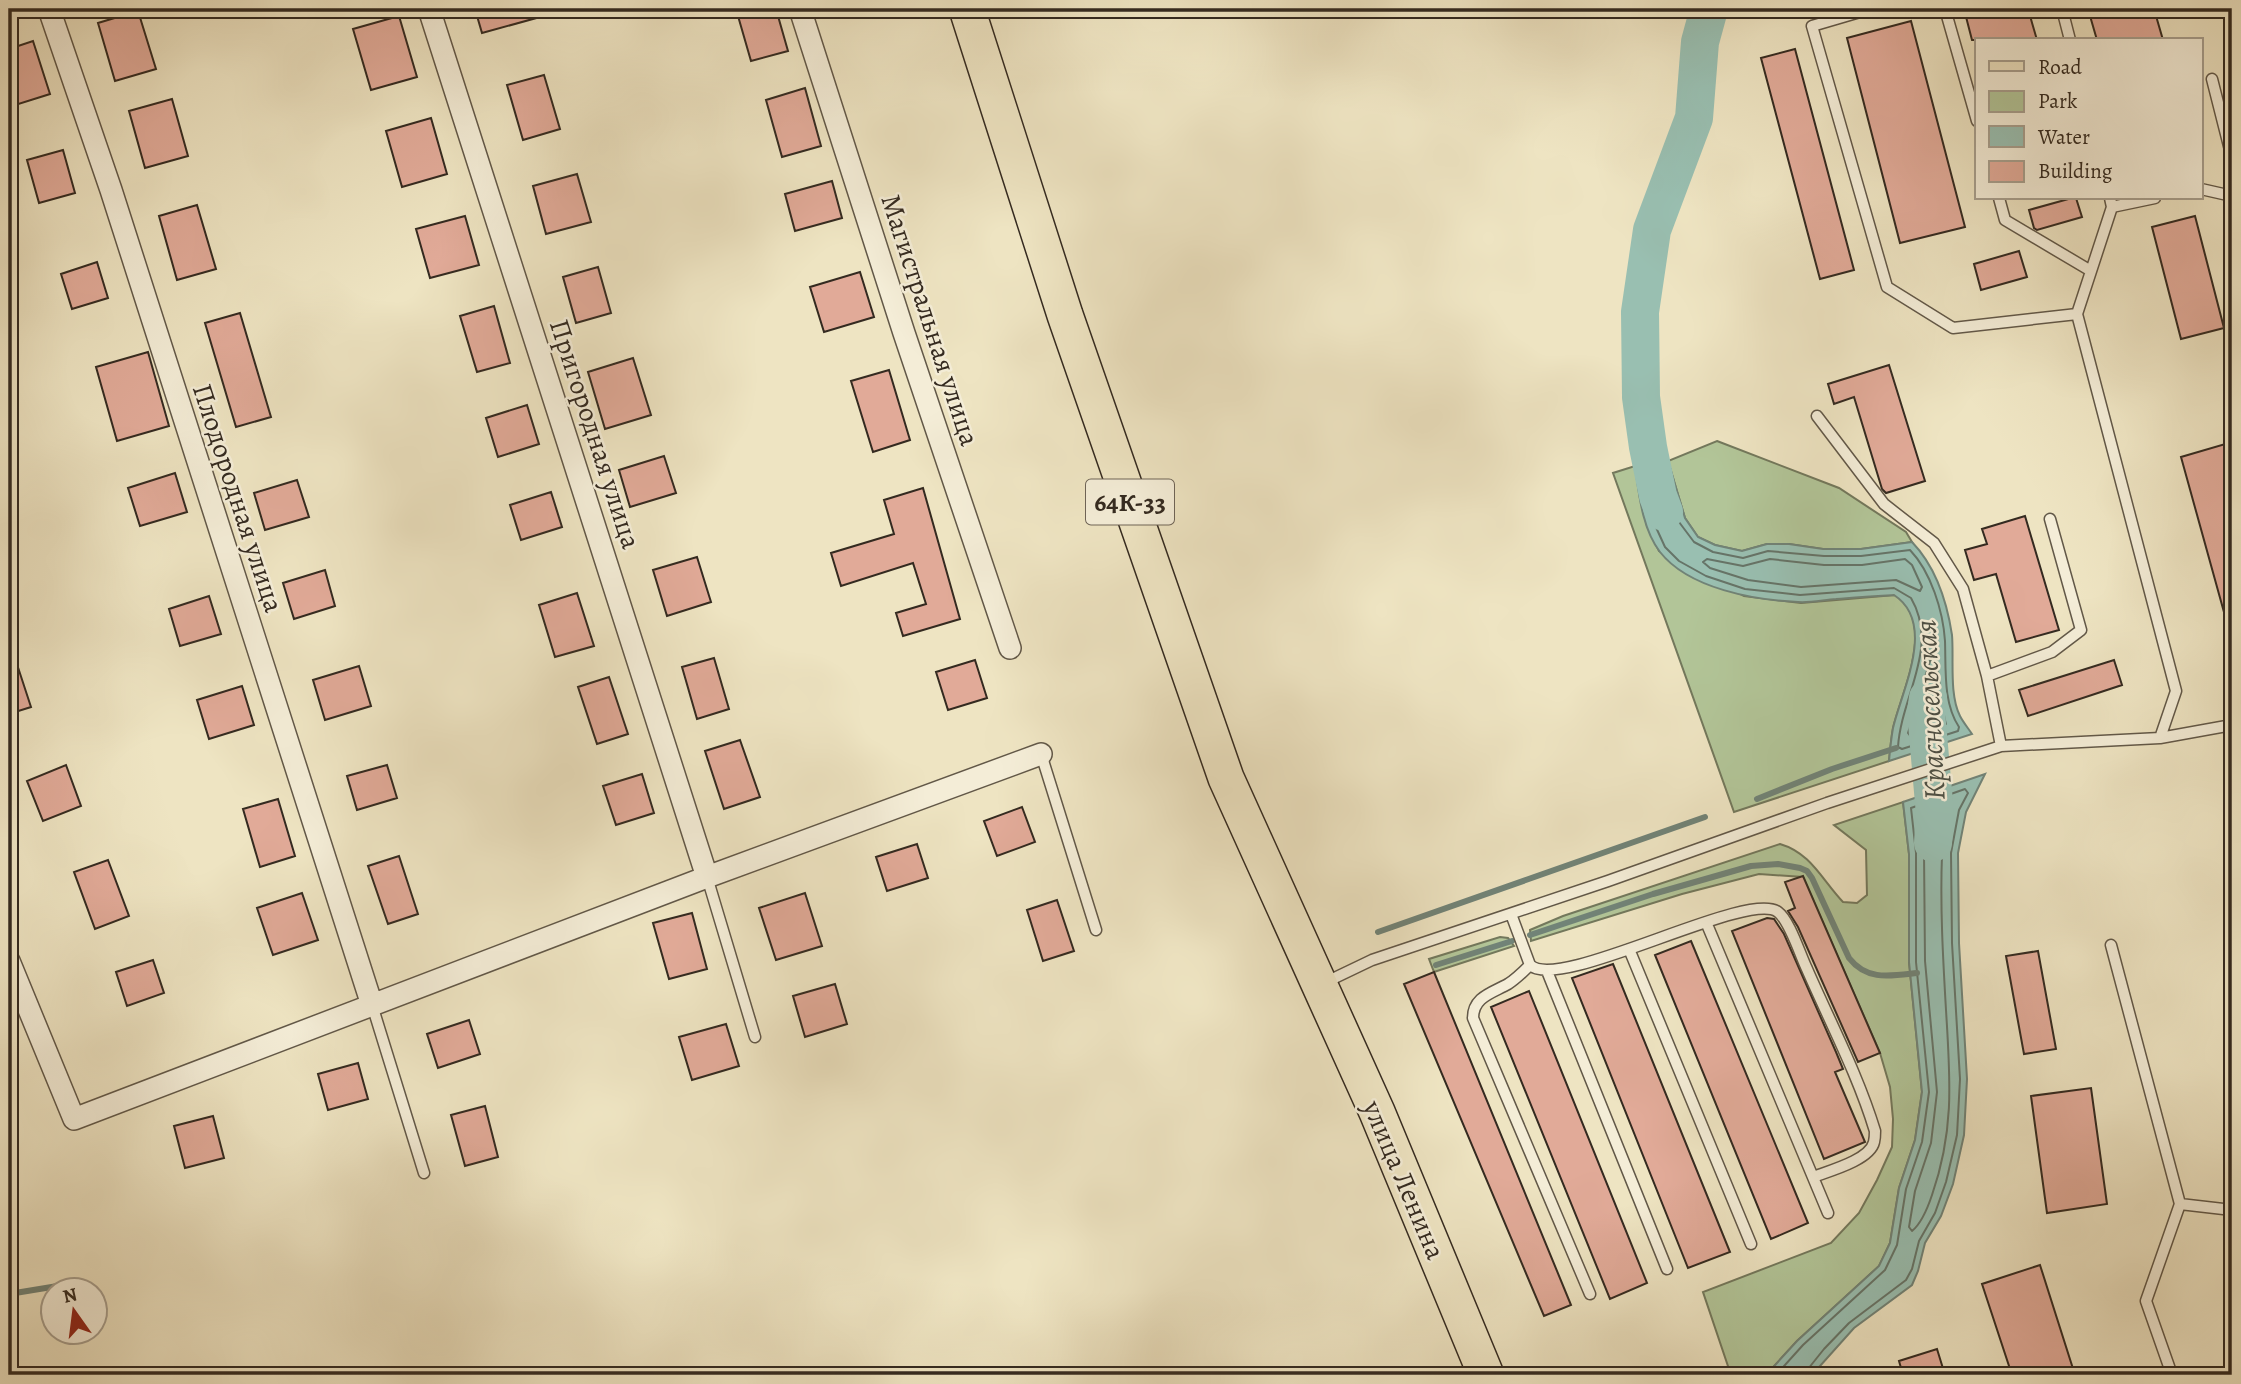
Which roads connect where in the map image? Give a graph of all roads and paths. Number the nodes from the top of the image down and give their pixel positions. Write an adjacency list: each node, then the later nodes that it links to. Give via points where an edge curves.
1 (49, 9): 39 (street, Плодородная улица)
2 (429, 9): 29 (street, Пригородная улица)
3 (800, 9): 23 (street, Магистральная улица)
4 (967, 9): 38 (main road, 64К-33, via 1065,315 1226,778)
5 (1870, 9): 20 (lane, via 1812,26 1887,287 1953,328)
6 (1945, 9): 10 (lane)
7 (2062, 9): 8 (lane)
8 (2069, 38)
9 (2212, 79): 11 (lane)
10 (1975, 114)
11 (2232, 158)
12 (2202, 189): 13 (lane)
13 (2232, 196)
14 (2000, 200): 19 (lane, via 2005,220)
15 (2133, 200): 16 (lane)
16 (2111, 202): 19 (lane)
17 (2232, 224): 18 (lane)
18 (2232, 240)
19 (2091, 271): 20 (lane)
20 (2077, 314): 26 (lane, via 2176,691)
21 (1817, 416): 24 (lane, via 1884,504 1934,543 1963,589)
22 (2050, 519): 24 (lane, via 2081,629 2052,652)
23 (1010, 648)
24 (1987, 676): 27 (lane)
25 (2232, 725): 26 (lane)
26 (2160, 738): 27 (lane)
27 (2001, 746): 30 (lane)
28 (1041, 754): 29 (street); 32 (lane)
29 (707, 877): 39 (street); 40 (lane)
30 (1511, 914): 36 (lane); 38 (lane, via 1372,960)
31 (1706, 922): 34 (lane); 42 (lane); 42 (lane, via 1758,908 1777,911 1870,1116 1875,1131 1870,1151)
32 (1096, 930)
33 (2111, 945): 43 (lane)
34 (1629, 949): 37 (lane); 46 (lane)
35 (9, 961): 39 (street, via 74,1119)
36 (1530, 965): 37 (lane); 48 (lane, via 1480,1000 1473,1018)
37 (1547, 971): 47 (lane)
38 (1318, 986): 49 (main road, улица Ленина, via 1377,1112)
39 (372, 1005): 41 (lane)
40 (755, 1037)
41 (424, 1173)
42 (1813, 1177): 45 (lane)
43 (2180, 1204): 44 (lane); 50 (lane, via 2146,1301)
44 (2232, 1210)
45 (1828, 1213)
46 (1751, 1244)
47 (1667, 1269)
48 (1590, 1294)
49 (1486, 1375)
50 (2172, 1375)

